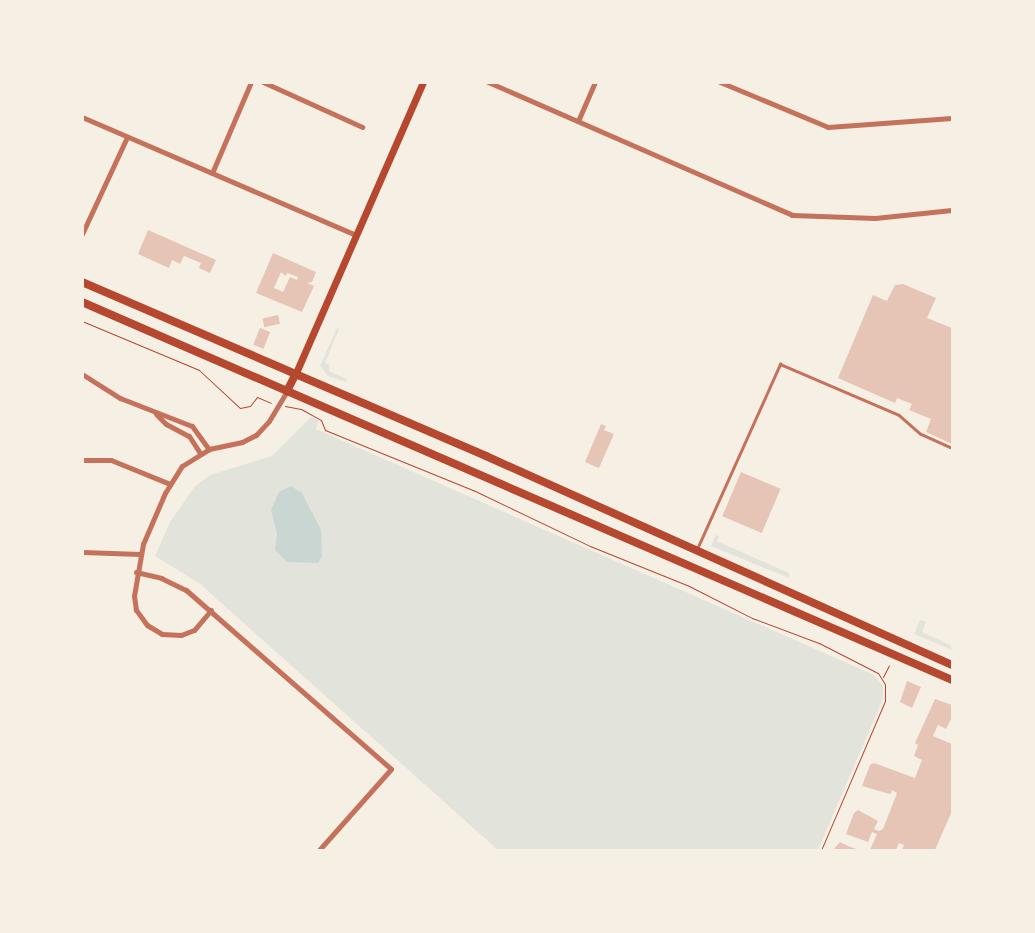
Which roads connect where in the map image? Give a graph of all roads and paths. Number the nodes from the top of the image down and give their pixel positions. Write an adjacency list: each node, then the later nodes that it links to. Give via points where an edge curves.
1 (251, 82): 12 (street)
2 (263, 82): 10 (street)
3 (424, 82): 15 (main road)
4 (488, 82): 9 (street)
5 (594, 82): 9 (street)
6 (720, 82): 8 (street, via 828,127)
7 (82, 117): 11 (street)
8 (952, 118)
9 (578, 121): 13 (street, via 792,215 875,218)
10 (362, 127)
11 (127, 137): 12 (street); 14 (street)
12 (212, 173): 15 (street)
13 (952, 210)
14 (82, 234)
15 (356, 235): 20 (main road)
16 (82, 282): 20 (main road)
17 (82, 302): 21 (main road)
18 (82, 321): 22 (path, via 199,370 240,408 250,406 257,397)
19 (82, 374): 24 (street, via 120,398)
20 (296, 375): 21 (main road); 33 (main road, via 486,456)
21 (287, 391): 28 (street, via 269,421 256,435 242,442); 40 (main road)
22 (266, 401)
23 (294, 408): 39 (path, via 321,420 325,430 473,490 752,618 819,643)
24 (156, 414): 25 (street); 26 (street)
25 (181, 420): 26 (street); 28 (street, via 196,430)
26 (176, 429): 29 (street, via 189,436)
27 (952, 448): 33 (lane, via 921,434 899,415 780,364)
28 (209, 449): 29 (street)
29 (200, 453): 31 (street, via 182,466)
30 (82, 460): 31 (street, via 111,460)
31 (170, 484): 34 (street)
32 (82, 552): 34 (street)
33 (696, 552): 38 (main road)
34 (140, 554): 35 (street)
35 (136, 572): 36 (street, via 175,584); 36 (street, via 134,596 140,618 162,634 181,635 194,630)
36 (211, 610): 41 (street, via 391,769)
37 (889, 665): 39 (path)
38 (952, 665)
39 (883, 678): 42 (path, via 885,701)
40 (952, 680)
41 (319, 850)
42 (821, 850)

